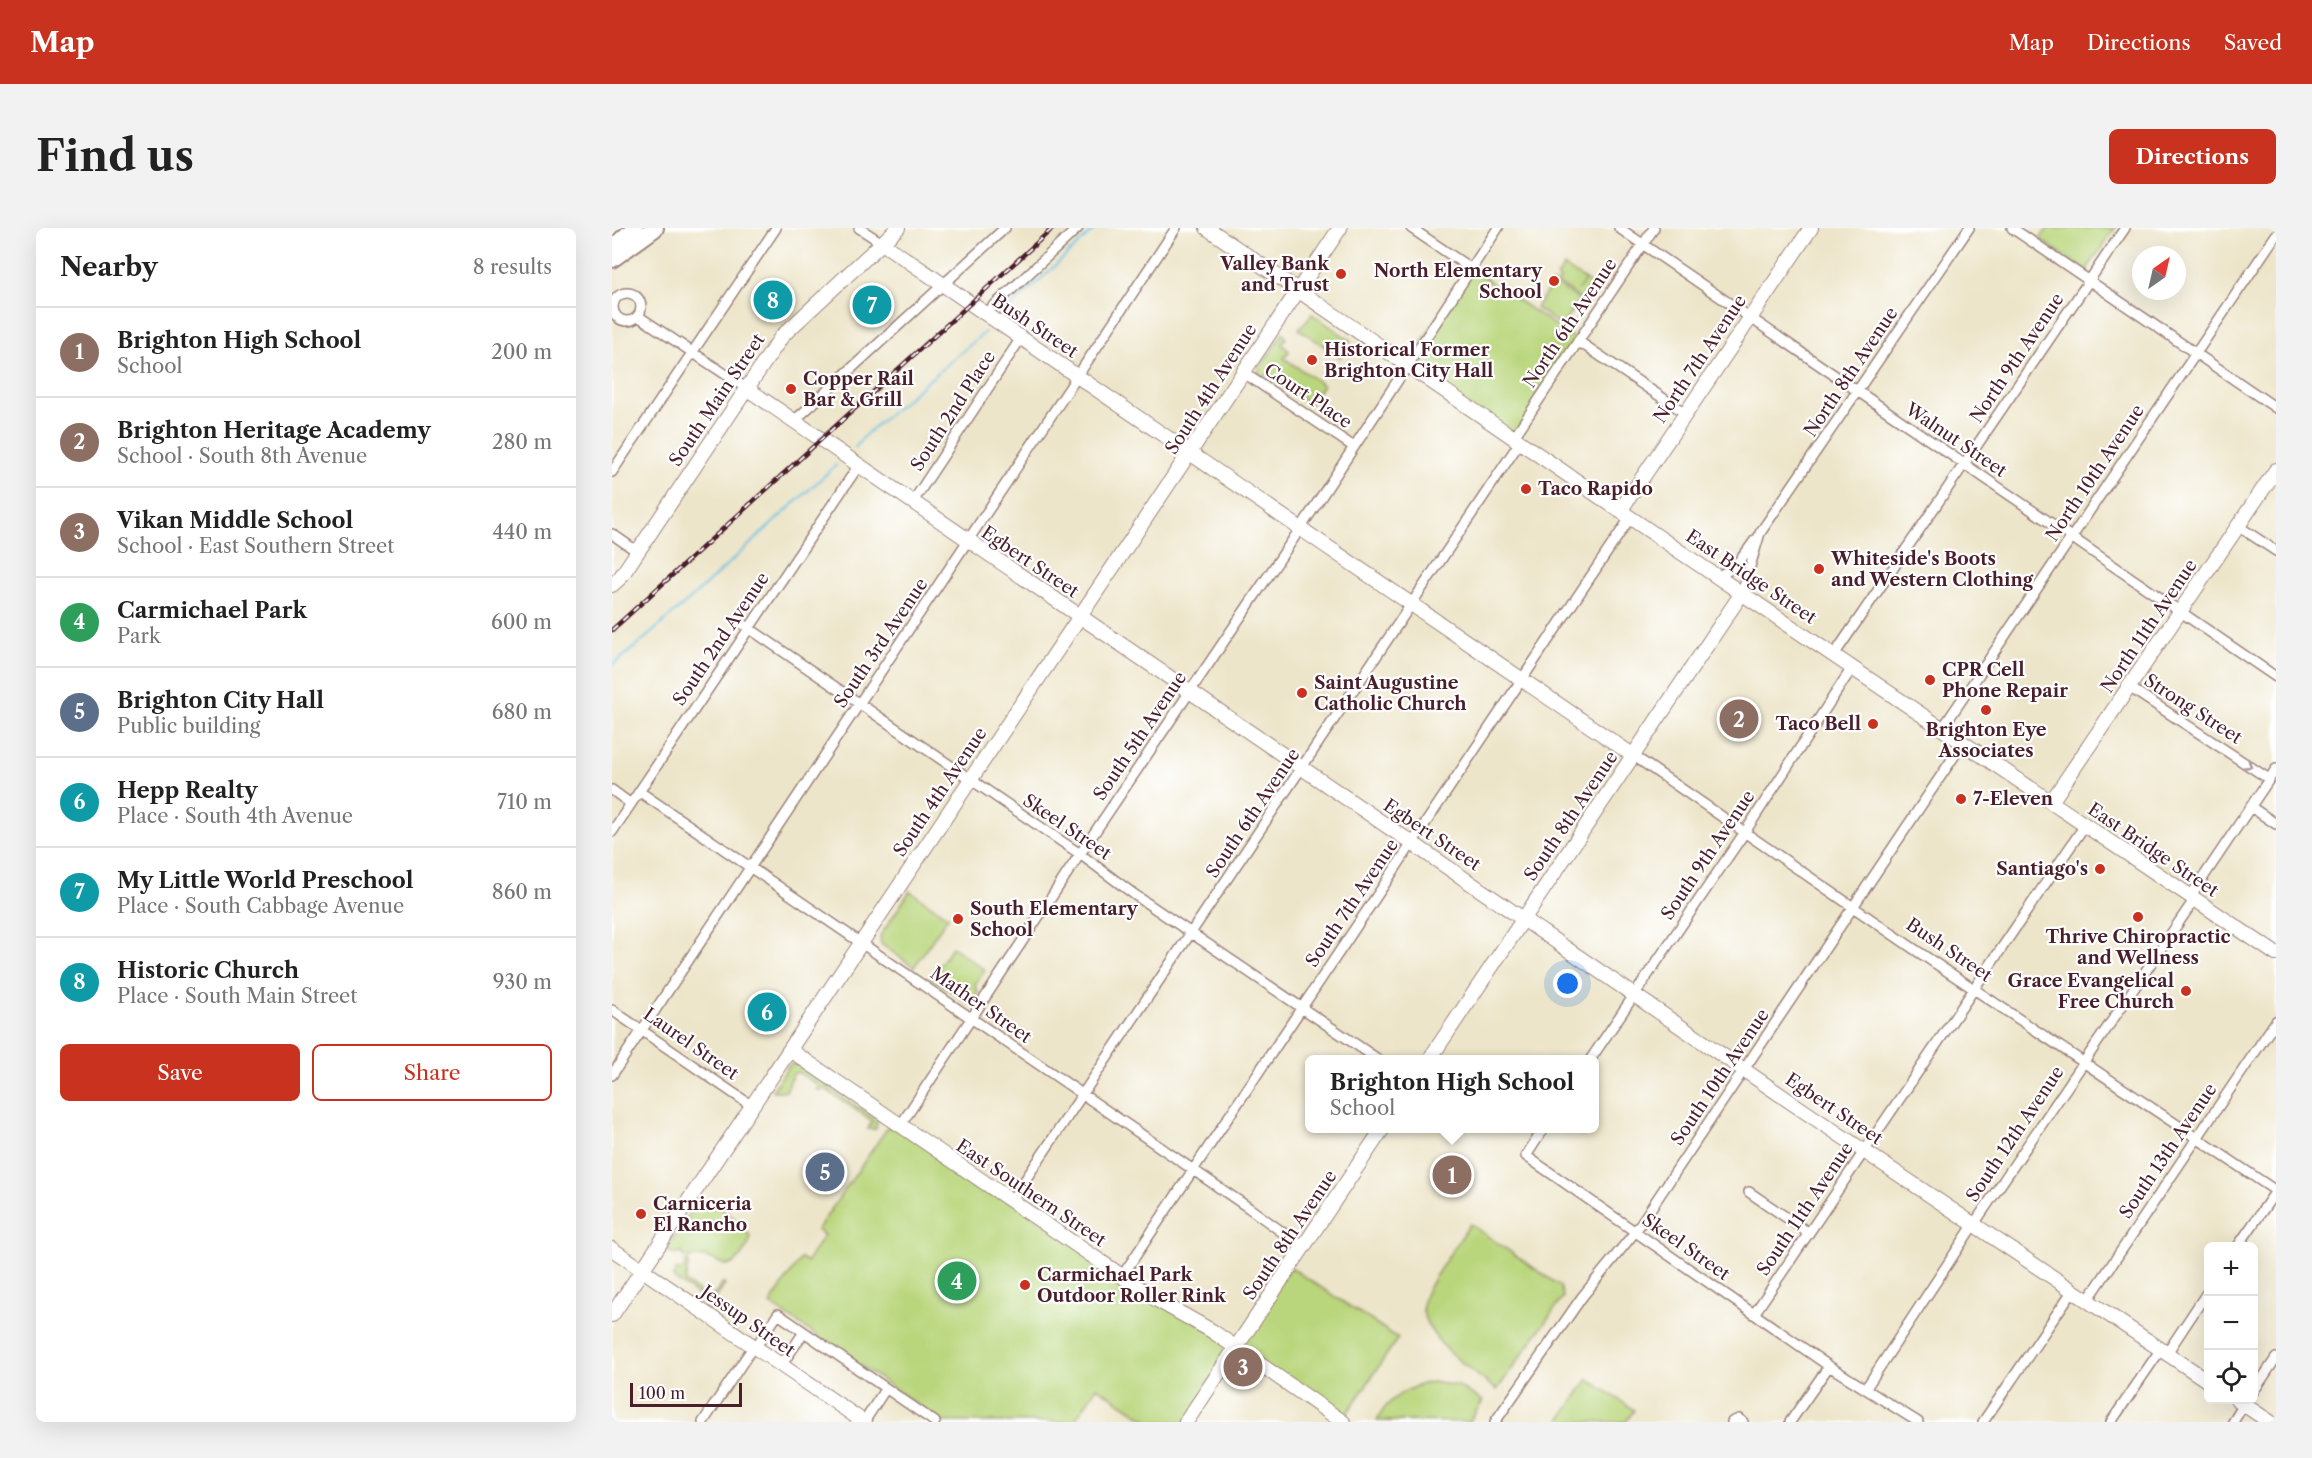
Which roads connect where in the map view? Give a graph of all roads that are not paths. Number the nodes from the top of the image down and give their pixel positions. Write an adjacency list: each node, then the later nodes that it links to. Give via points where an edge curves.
1 (635, 228): 22 (highway)
2 (655, 228): 23 (highway)
3 (776, 228): 33 (street)
4 (858, 228): 20 (street, Bush Street)
5 (898, 228): 20 (street, South Main Street)
6 (1005, 228): 26 (street)
7 (1078, 228): 28 (street)
8 (1176, 228): 37 (street, South 3rd Avenue)
9 (1207, 228): 27 (street, East Bridge Street)
10 (1340, 228): 27 (street, South 4th Avenue)
11 (1411, 228): 24 (street)
12 (1498, 228): 24 (street, South 5th Avenue)
13 (1618, 228): 21 (street, Walnut Street)
14 (1654, 228): 21 (street, North 6th Avenue)
15 (1811, 228): 30 (street, North 7th Avenue)
16 (1969, 228): 39 (street, North 8th Avenue)
17 (2012, 228): 25 (street)
18 (2125, 228): 25 (street, North 9th Avenue)
19 (2276, 235): 34 (street, North 10th Avenue)
20 (882, 243): 26 (street, Bush Street); 38 (street, South Main Street, via 782,336)
21 (1643, 244): 30 (street, Walnut Street); 32 (street, North 6th Avenue)
22 (612, 249)
23 (612, 259)
24 (1470, 268): 35 (street, South 5th Avenue)
25 (2089, 281): 34 (street); 47 (street, North 9th Avenue)
26 (943, 285): 28 (street, Bush Street); 42 (street)
27 (1298, 291): 35 (street, East Bridge Street); 36 (street, South 4th Avenue)
28 (986, 314): 31 (street, Bush Street)
29 (638, 316): 33 (street, Egbert Street)
30 (1749, 319): 39 (street, Walnut Street); 41 (street, North 7th Avenue)
31 (1021, 338): 37 (street, Bush Street); 50 (street, South 2nd Place)
32 (1578, 341): 41 (street); 43 (street, North 6th Avenue)
33 (692, 352): 38 (street, Egbert Street); 49 (street)
34 (2196, 353): 40 (street); 56 (street, North 10th Avenue)
35 (1407, 364): 43 (street, East Bridge Street); 44 (street, South 5th Avenue)
36 (1244, 373): 44 (street, Court Place); 45 (street, South 4th Avenue)
37 (1078, 376): 45 (street, Bush Street); 57 (street, South 3rd Avenue)
38 (746, 388): 42 (street, Egbert Street); 59 (street, South Main Street)
39 (1857, 393): 47 (street, Walnut Street); 54 (street, North 8th Avenue)
40 (2276, 408)
41 (1685, 413): 51 (street, North 7th Avenue)
42 (794, 421): 46 (street, Egbert Street)
43 (1517, 440): 51 (street, East Bridge Street); 63 (street, South 6th Avenue)
44 (1354, 447): 53 (street, South 5th Avenue)
45 (1191, 453): 53 (street, Bush Street); 65 (street, South 4th Avenue)
46 (859, 465): 50 (street, Egbert Street); 67 (street, South 2nd Avenue)
47 (1965, 465): 56 (street, Walnut Street); 68 (street, North 9th Avenue)
48 (2276, 470): 52 (street, North 11th Avenue)
49 (612, 472)
50 (912, 503): 57 (street, Egbert Street)
51 (1625, 514): 60 (street, East Bridge Street); 71 (street, South 7th Avenue)
52 (2238, 526): 58 (street); 64 (street, North 11th Avenue)
53 (1300, 529): 63 (street, Bush Street); 73 (street, South 5th Avenue)
54 (1760, 533): 60 (street, North 8th Avenue, via 1732,568); 62 (street, North 8th Avenue)
55 (612, 534): 59 (street)
56 (2071, 538): 64 (street, Walnut Street); 75 (street, North 10th Avenue)
57 (968, 541): 65 (street, Egbert Street); 74 (street, South 3rd Avenue)
58 (2276, 551)
59 (638, 552): 61 (street, South Main Street)
60 (1717, 576): 62 (street, East Bridge Street)
61 (612, 585)
62 (1742, 593): 68 (street, East Bridge Street); 77 (street, South 8th Avenue)
63 (1411, 604): 71 (street, Bush Street); 78 (street, South 6th Avenue)
64 (2179, 612): 70 (street, Walnut Street); 72 (street, North 11th Avenue)
65 (1080, 618): 73 (street, Egbert Street); 81 (street, South 4th Avenue)
66 (737, 620): 67 (street, Skeel Street)
67 (748, 628): 74 (street, Skeel Street); 83 (street, South 2nd Avenue)
68 (1834, 655): 69 (street, East Bridge Street)
69 (1852, 668): 75 (street, East Bridge Street); 90 (street, South 9th Avenue)
70 (2276, 677)
71 (1521, 680): 77 (street, Bush Street); 91 (street, South 7th Avenue)
72 (2129, 687): 80 (street, Strong Street, one-way to 80); 84 (street, North 11th Avenue)
73 (1190, 692): 78 (street, Egbert Street); 92 (street, South 5th Avenue)
74 (860, 705): 81 (street, Skeel Street); 93 (street, South 3rd Avenue)
75 (1942, 729): 76 (street, East Bridge Street)
76 (1963, 743): 84 (street, East Bridge Street); 95 (street, South 10th Avenue)
77 (1634, 756): 90 (street, Bush Street); 96 (street, South 8th Avenue)
78 (1302, 769): 91 (street, Egbert Street); 97 (street, South 6th Avenue)
79 (2276, 769): 80 (street, South 12th Avenue)
80 (2269, 779): 86 (street, South 12th Avenue)
81 (970, 780): 92 (street, Skeel Street); 98 (street, South 4th Avenue)
82 (612, 790): 85 (street)
83 (640, 792): 85 (street, South 2nd Avenue); 93 (street, Mather Street)
84 (2051, 802): 88 (street, East Bridge Street)
85 (631, 804): 89 (street, South 2nd Avenue)
86 (2251, 807): 87 (street); 94 (street, South 12th Avenue)
87 (2276, 824)
88 (2085, 825): 94 (street, East Bridge Street); 100 (street, South 11th Avenue)
89 (612, 832)
90 (1745, 832): 95 (street, Bush Street); 101 (street, South 9th Avenue)
91 (1412, 843): 96 (street, Egbert Street); 102 (street, South 7th Avenue)
92 (1080, 854): 97 (street, Skeel Street); 104 (street, South 5th Avenue)
93 (749, 867): 98 (street, Mather Street); 106 (street, South 3rd Avenue)
94 (2192, 898): 99 (street, East Bridge Street); 111 (street, South 12th Avenue)
95 (1853, 907): 100 (street, Bush Street); 112 (street, South 10th Avenue)
96 (1523, 920): 101 (street, Egbert Street); 109 (street, South 8th Avenue)
97 (1192, 934): 102 (street, Skeel Street); 114 (street, South 6th Avenue)
98 (860, 943): 104 (street, Mather Street); 107 (street, South 4th Avenue)
99 (2276, 954)
100 (1975, 990): 111 (street, Bush Street); 120 (street, South 11th Avenue)
101 (1634, 994): 110 (street, South 9th Avenue); 112 (street, Egbert Street)
102 (1302, 1007): 108 (street, Skeel Street); 121 (street, South 7th Avenue)
103 (612, 1010): 106 (street, Laurel Street)
104 (971, 1018): 114 (street, Mather Street); 116 (street, South 5th Avenue)
105 (2276, 1021): 119 (street, South 13th Avenue)
106 (642, 1030): 113 (street, South 3rd Avenue); 115 (street, Laurel Street)
107 (790, 1050): 115 (street, South 4th Avenue); 116 (street, East Southern Street)
108 (1373, 1055)
109 (1433, 1055)
110 (1593, 1055)
111 (2084, 1063): 119 (street, Bush Street); 125 (street, South 12th Avenue)
112 (1745, 1070): 120 (street, Egbert Street); 126 (street, South 10th Avenue)
113 (612, 1075)
114 (1083, 1096): 121 (street, Mather Street); 124 (street, South 6th Avenue)
115 (752, 1106): 131 (street, South 4th Avenue)
116 (900, 1126): 124 (street, East Southern Street)
117 (1380, 1133): 129 (street, South 8th Avenue)
118 (1541, 1133): 126 (street, Skeel Street, via 1526,1156)
119 (2197, 1139): 122 (street, Bush Street); 135 (street, South 13th Avenue)
120 (1864, 1151): 125 (street, Egbert Street); 127 (street, South 11th Avenue)
121 (1193, 1170): 129 (street, Mather Street); 132 (street, South 7th Avenue)
122 (2276, 1191): 128 (street)
123 (1749, 1192): 127 (street)
124 (1011, 1201): 132 (street, East Southern Street)
125 (1974, 1224): 133 (street, Egbert Street); 148 (street, South 12th Avenue)
126 (1635, 1232): 136 (street, Skeel Street); 157 (street, South 10th Avenue, via 1582,1297)
127 (1809, 1233): 136 (street, South 11th Avenue)
128 (2241, 1242)
129 (1303, 1247): 140 (street, South 8th Avenue)
130 (612, 1249): 131 (street, Jessup Street)
131 (643, 1270): 137 (street, South 4th Avenue); 139 (street, Jessup Street)
132 (1122, 1276): 140 (street, East Southern Street)
133 (2073, 1290): 135 (street, Egbert Street); 160 (street)
134 (2204, 1296): 141 (street)
135 (2088, 1300): 141 (street, Egbert Street)
136 (1754, 1314): 144 (street, Skeel Street)
137 (612, 1315)
138 (804, 1332): 139 (street, via 778,1314); 143 (street); 147 (street)
139 (754, 1347): 143 (street, Jessup Street); 152 (street)
140 (1236, 1348): 155 (street, South 8th Avenue); 156 (street, East Southern Street)
141 (2164, 1351): 145 (street, Egbert Street); 161 (street)
142 (2276, 1358): 146 (street)
143 (781, 1366): 153 (street, Jessup Street)
144 (1829, 1366): 148 (street, Skeel Street); 158 (street)
145 (2204, 1378)
146 (2258, 1384)
147 (884, 1385): 153 (street); 154 (street)
148 (1866, 1388): 151 (street, Skeel Street)
149 (2241, 1404): 162 (street)
150 (2247, 1404): 163 (street)
151 (1906, 1419): 159 (street, Skeel Street)
152 (703, 1422)
153 (864, 1422)
154 (935, 1422)
155 (1186, 1422)
156 (1343, 1422)
157 (1495, 1422)
158 (1790, 1422)
159 (1918, 1422)
160 (1983, 1422)
161 (2111, 1422)
162 (2232, 1422)
163 (2270, 1422)

